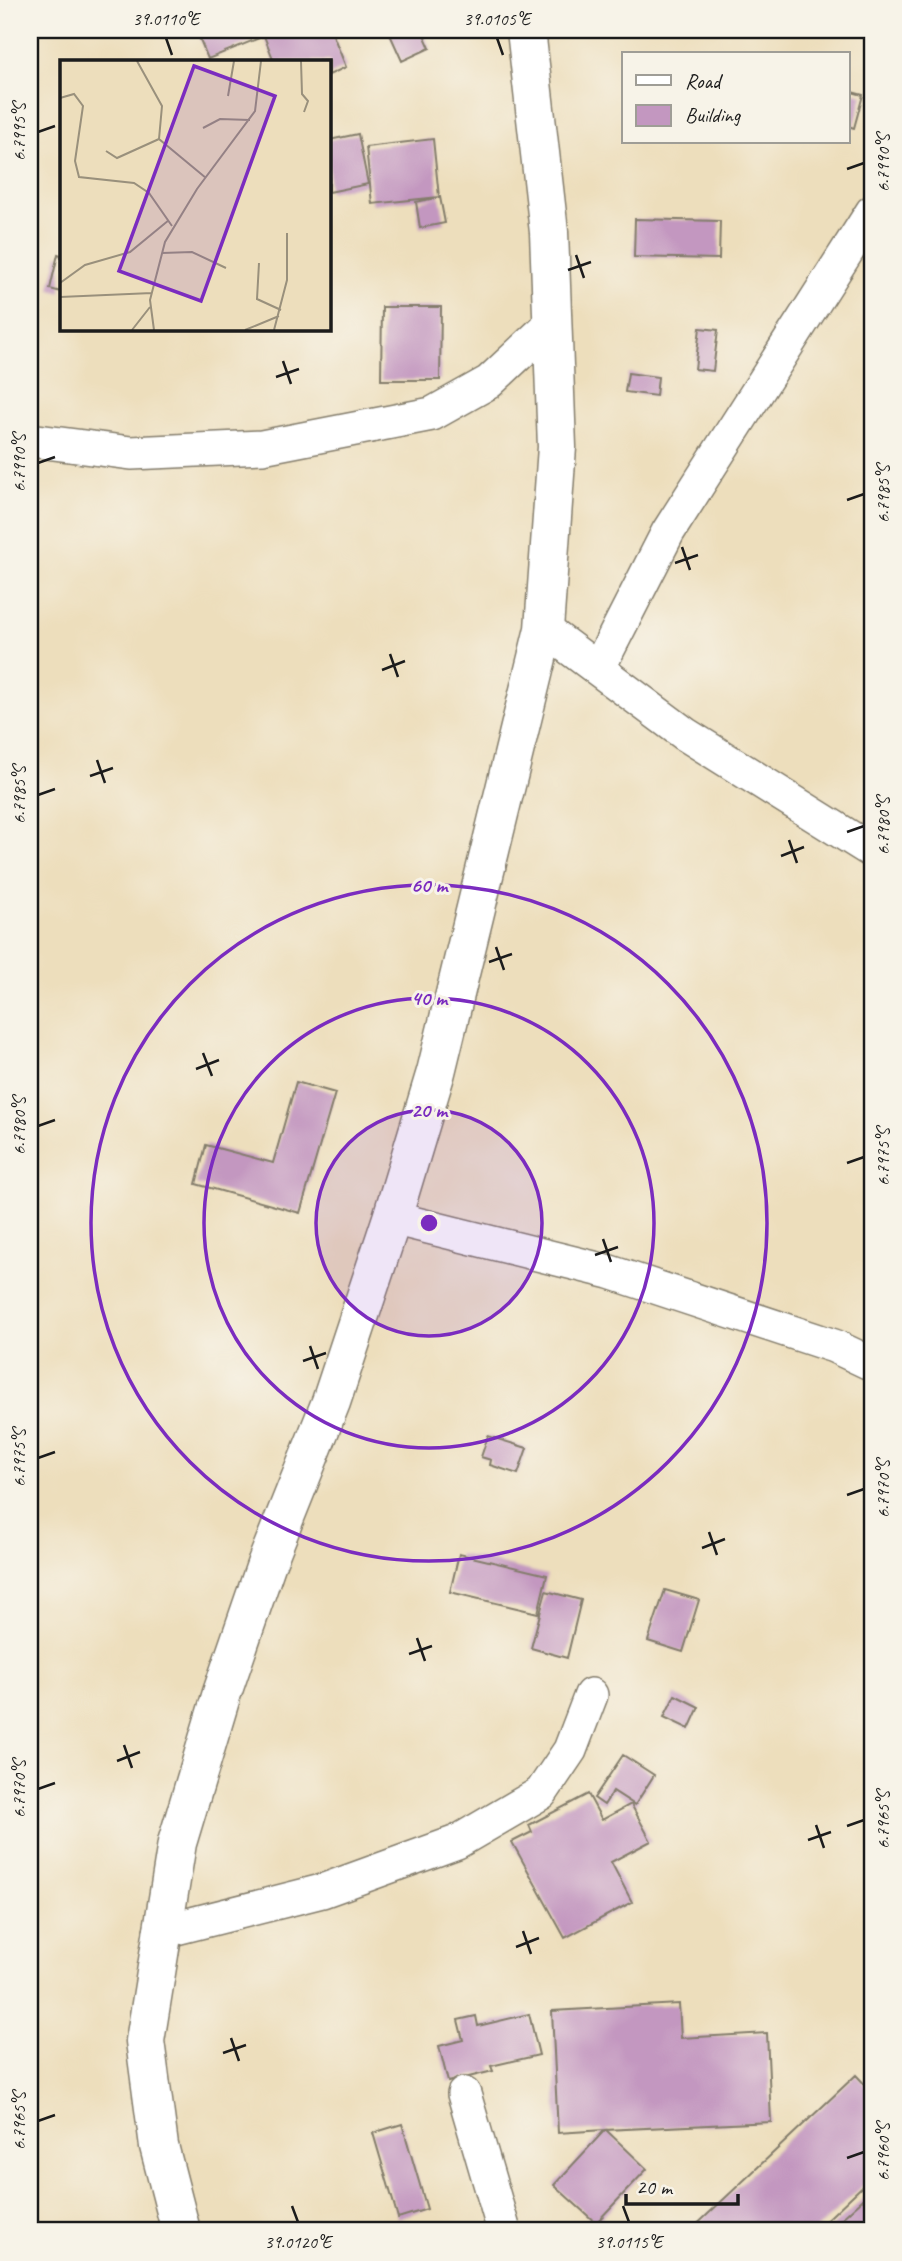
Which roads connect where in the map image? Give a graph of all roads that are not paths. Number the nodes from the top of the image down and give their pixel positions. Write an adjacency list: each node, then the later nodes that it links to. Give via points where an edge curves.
1 (526, 30): 3 (street, via 549,232)
2 (872, 212): 6 (street, via 668,533)
3 (552, 323): 4 (street, via 489,382 432,414 262,447 131,453); 5 (street, via 557,447)
4 (30, 440)
5 (544, 629): 6 (street); 8 (street, via 436,1072)
6 (598, 669): 7 (street, via 685,734)
7 (872, 851)
8 (392, 1218): 9 (street, via 611,1272 834,1346); 11 (street, via 331,1402 267,1562 222,1693 177,1843)
9 (872, 1364)
10 (591, 1695): 11 (street, via 570,1750 541,1793 457,1842 322,1891)
11 (160, 1932): 13 (street, via 145,2041 159,2146)
12 (464, 2094): 14 (street)
13 (181, 2231)
14 (504, 2231)

